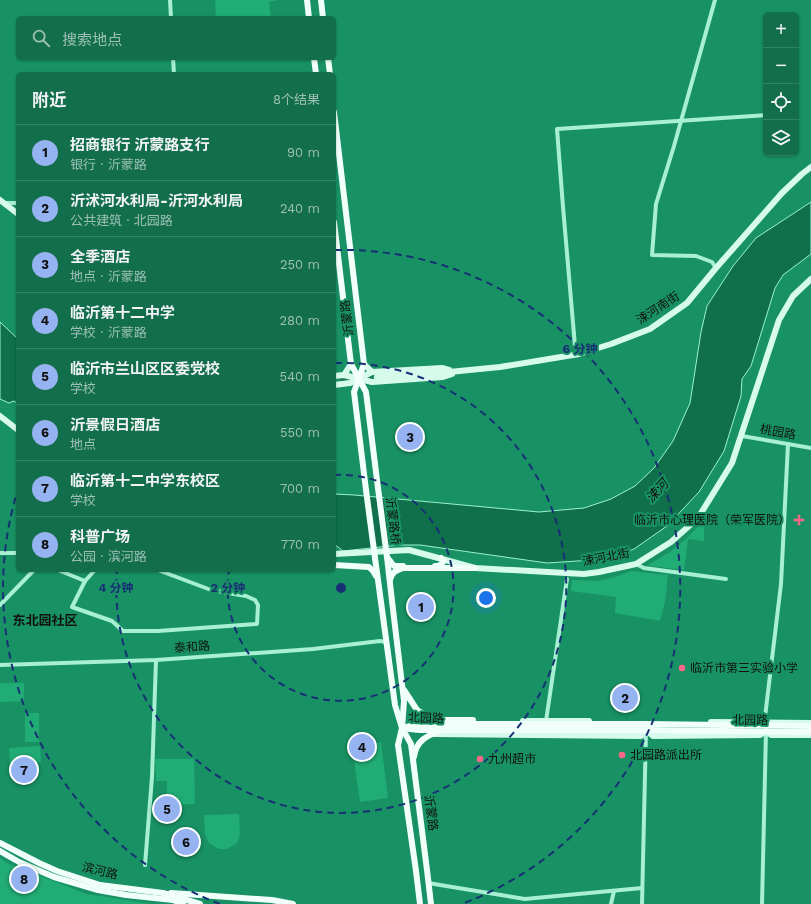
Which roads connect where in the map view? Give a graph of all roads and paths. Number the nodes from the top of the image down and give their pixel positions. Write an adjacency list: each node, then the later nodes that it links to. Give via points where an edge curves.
1 (170, 0): 5 (street)
2 (307, 0): 6 (main road)
3 (321, 0): 7 (main road)
4 (714, 0): 15 (street)
5 (171, 16)
6 (309, 16)
7 (323, 16)
8 (173, 60): 11 (street)
9 (314, 60): 12 (main road)
10 (328, 60): 13 (main road)
11 (174, 72)
12 (316, 72)
13 (330, 72)
14 (763, 115): 15 (street)
15 (681, 120): 22 (street, via 656,204 652,255 696,256 712,262); 24 (street, via 557,129 575,346)
16 (336, 129): 26 (main road, 沂蒙路)
17 (811, 167): 22 (main road, 涑河南街, via 782,193)
18 (2, 202): 19 (street); 20 (main road)
19 (16, 203)
20 (16, 212)
21 (336, 239): 25 (main road, 沂蒙路)
22 (716, 268): 24 (main road, 涑河南街, via 687,303 650,329)
23 (811, 279): 37 (main road, 涑河北街, via 794,296 780,320)
24 (579, 354): 27 (main road, 涑河南街)
25 (351, 364): 29 (main road); 32 (main road, 沂蒙路)
26 (364, 364): 28 (main road); 32 (main road, 沂蒙路)
27 (457, 371): 28 (main road, via 442,368); 31 (main road, 涑河南街); 32 (main road, via 443,377 372,382)
28 (372, 372): 32 (main road)
29 (344, 375): 30 (main road); 32 (main road)
30 (336, 376)
31 (377, 377)
32 (359, 379): 33 (main road, via 350,383); 34 (main road, 沂蒙路); 40 (main road, 沂蒙路, via 366,392)
33 (340, 382): 34 (main road)
34 (354, 392): 41 (main road, 沂蒙路)
35 (0, 416): 36 (main road)
36 (16, 428)
37 (742, 436): 38 (street, 桃园路); 50 (main road, 涑河北街, via 732,463 698,518 671,542)
38 (788, 444): 39 (street, 桃园路); 69 (street, via 781,584)
39 (811, 448)
40 (378, 488): 45 (main road, 沂蒙路桥, bridge)
41 (366, 490): 46 (main road, 沂蒙路桥, bridge)
42 (0, 553): 43 (street)
43 (16, 553)
44 (336, 554): 47 (main road, 涑河北街, via 409,550)
45 (387, 557): 47 (main road, via 394,566 439,566 443,562); 60 (main road, 沂蒙路)
46 (375, 558): 48 (main road, via 365,565); 58 (main road, 沂蒙路)
47 (441, 558): 51 (main road, 涑河北街)
48 (336, 564)
49 (336, 564): 58 (main road, via 369,567)
50 (636, 564): 51 (main road, 涑河北街, via 584,574); 57 (street, via 644,568)
51 (475, 568): 60 (main road, via 403,568 392,574)
52 (32, 572): 61 (street)
53 (63, 572): 59 (street)
54 (93, 572): 59 (street)
55 (163, 572): 59 (street, via 211,590 255,600 258,605 257,624 158,632 123,631 112,621 72,607)
56 (567, 579): 66 (street)
57 (726, 579)
58 (378, 580): 62 (main road, 沂蒙路)
59 (85, 581)
60 (389, 582): 65 (main road, 沂蒙路)
61 (0, 605)
62 (386, 642): 63 (street, 泰和路); 72 (main road, 沂蒙路, via 395,705)
63 (156, 660): 64 (street, 泰和路); 80 (street)
64 (0, 665)
65 (403, 688): 67 (main road, via 417,710 441,720); 72 (main road, 沂蒙路)
66 (546, 721): 67 (main road); 69 (main road)
67 (526, 722): 71 (main road, 北园路); 72 (main road, 北园路, via 420,724)
68 (811, 722): 69 (main road)
69 (766, 726): 70 (main road, 北园路); 71 (main road, 北园路); 71 (main road, via 760,735 653,736); 74 (main road, 北园路); 76 (main road, via 770,735); 94 (street)
70 (811, 726)
71 (646, 727): 73 (main road, 北园路); 75 (main road, via 641,736); 83 (street)
72 (402, 728): 73 (main road, 北园路); 77 (main road, 沂蒙路, via 411,744); 81 (main road, 沂蒙路, via 398,745)
73 (444, 730): 75 (main road)
74 (811, 732)
75 (432, 734): 77 (main road, via 419,744)
76 (811, 735)
77 (413, 762): 82 (main road, 沂蒙路)
78 (0, 843): 85 (main road, 滨河路, via 57,871 100,885)
79 (0, 851): 86 (main road, 滨河路, via 54,877 98,890 173,900)
80 (146, 865)
81 (418, 883): 89 (main road); 90 (main road, 沂蒙路)
82 (428, 883): 84 (street, via 525,899); 91 (main road, 沂蒙路)
83 (642, 888): 84 (street); 93 (street)
84 (614, 891): 92 (street)
85 (163, 893): 87 (main road, 滨河路); 88 (main road, via 272,900)
86 (183, 904)
87 (200, 904)
88 (293, 904)
89 (415, 904)
90 (420, 904)
91 (432, 904)
92 (611, 904)
93 (642, 904)
94 (762, 904)

